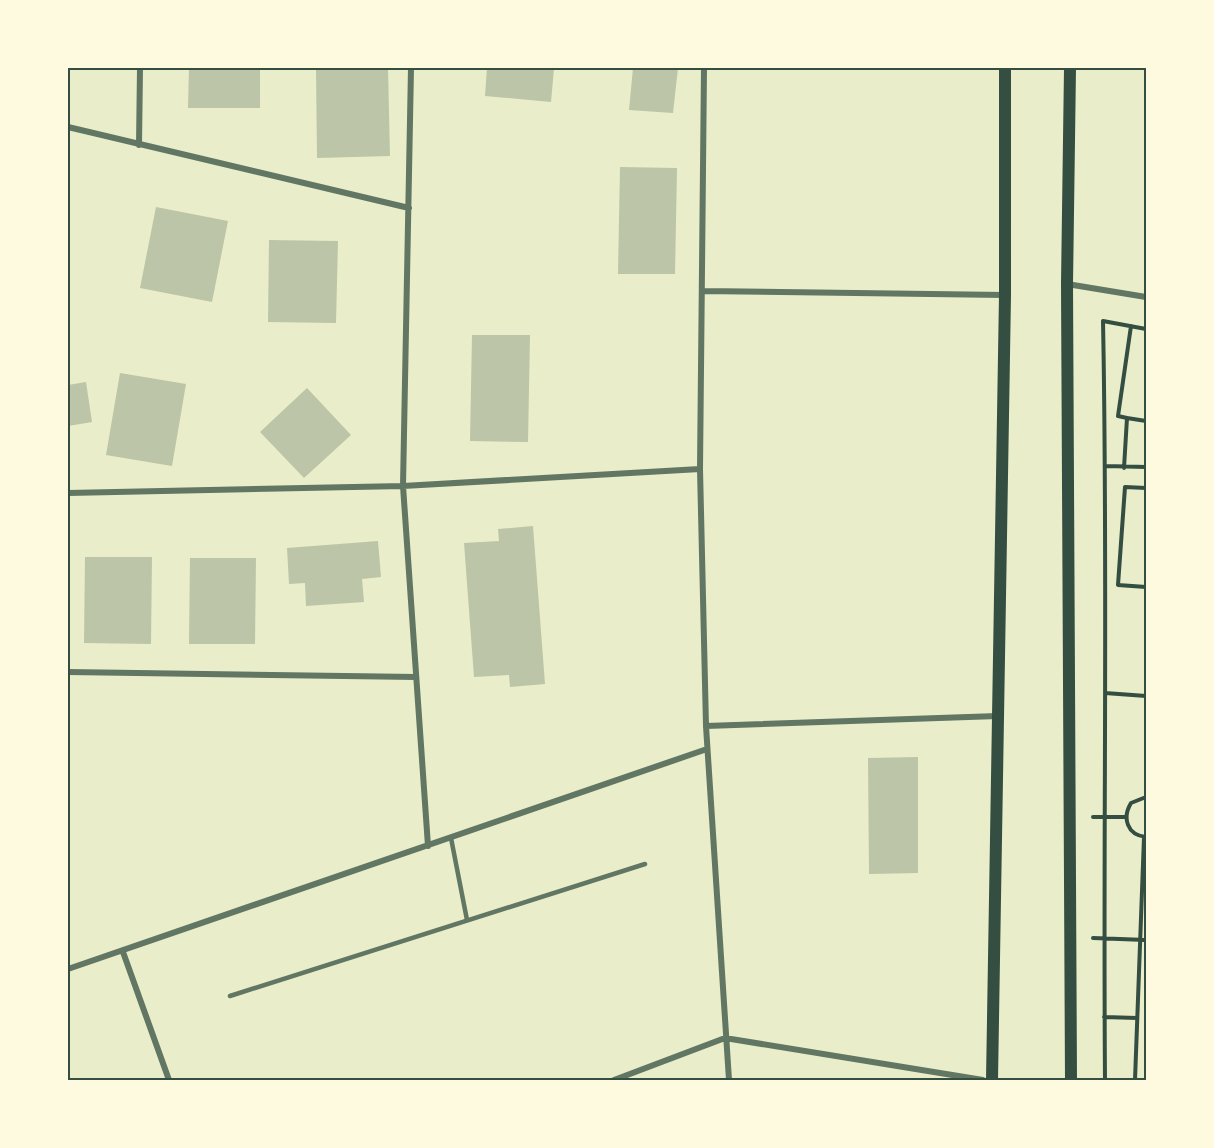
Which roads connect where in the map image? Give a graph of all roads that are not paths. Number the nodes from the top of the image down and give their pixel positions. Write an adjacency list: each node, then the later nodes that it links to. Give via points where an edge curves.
1 (140, 68): 7 (street)
2 (411, 68): 8 (street)
3 (704, 68): 10 (street)
4 (1005, 68): 11 (main road)
5 (1070, 68): 9 (main road)
6 (68, 127): 7 (street)
7 (140, 145): 8 (street)
8 (409, 208): 14 (street)
9 (1067, 284): 12 (street); 34 (main road)
10 (702, 291): 11 (street); 13 (street)
11 (1005, 295): 18 (main road)
12 (1146, 297)
13 (700, 469): 14 (street); 19 (street)
14 (403, 486): 15 (street); 17 (street)
15 (68, 493)
16 (68, 672): 17 (street)
17 (416, 677): 22 (street)
18 (998, 716): 19 (street); 33 (main road)
19 (706, 726): 20 (street)
20 (707, 749): 21 (street); 28 (street)
21 (451, 838): 22 (street); 24 (lane)
22 (428, 846): 25 (street)
23 (645, 864): 24 (lane)
24 (467, 920): 27 (lane)
25 (123, 952): 26 (street); 29 (street)
26 (68, 969)
27 (230, 996)
28 (725, 1038): 30 (street); 31 (street); 32 (street)
29 (169, 1080)
30 (614, 1080)
31 (729, 1080)
32 (983, 1080)
33 (992, 1080)
34 (1071, 1080)

